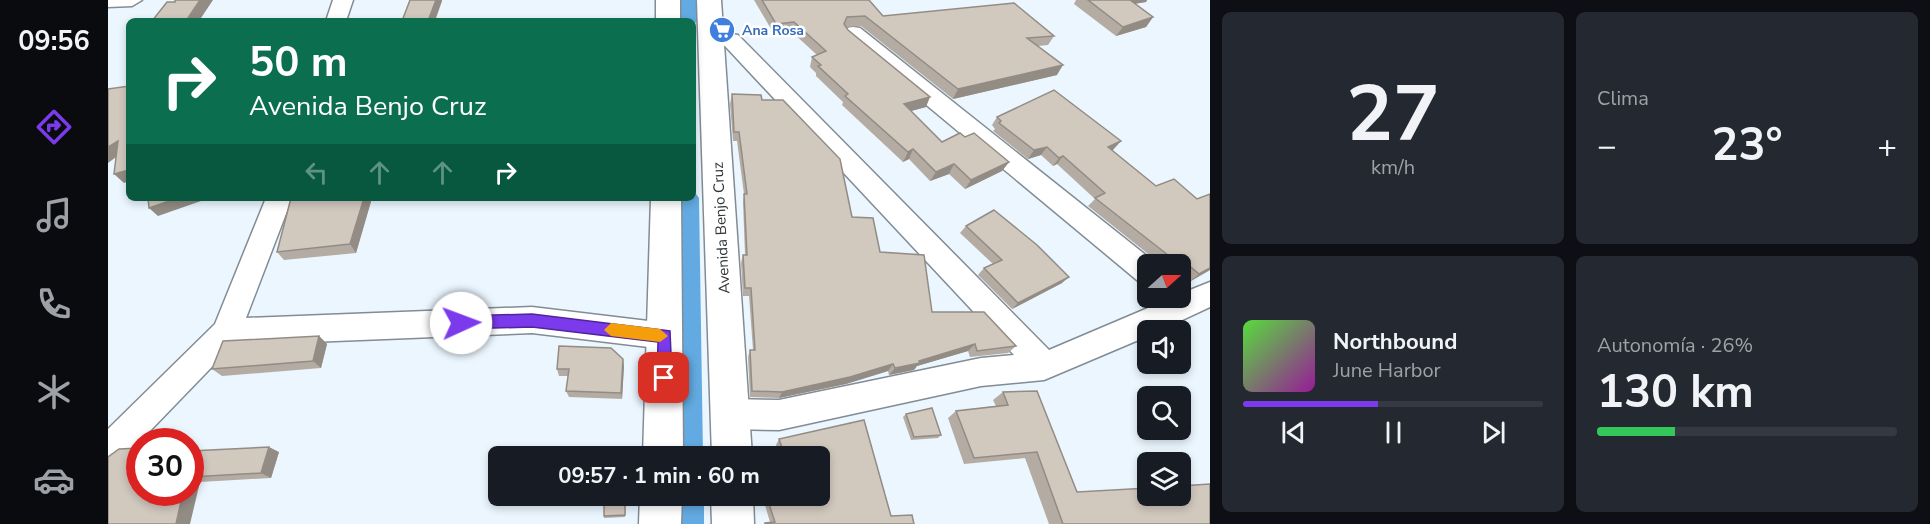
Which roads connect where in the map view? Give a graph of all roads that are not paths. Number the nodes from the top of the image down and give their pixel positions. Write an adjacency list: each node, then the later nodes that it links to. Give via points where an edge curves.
1 (132, 0): 5 (street)
2 (343, 0): 6 (street)
3 (668, 0): 7 (main road)
4 (709, 0): 9 (main road, Avenida Benjo Cruz)
5 (108, 1)
6 (337, 18)
7 (668, 18)
8 (854, 33): 12 (street)
9 (710, 38): 16 (street, via 731,40); 17 (main road, Avenida Benjo Cruz)
10 (278, 201): 14 (street)
11 (666, 201): 15 (main road)
12 (1137, 264)
13 (1171, 308): 16 (street, via 1103,343)
14 (226, 332): 15 (street, via 532,320); 20 (street)
15 (665, 336): 18 (main road)
16 (1044, 366): 17 (street, via 981,372 779,415)
17 (732, 414): 19 (main road, Avenida Benjo Cruz)
18 (663, 446)
19 (732, 446)
20 (108, 452)
21 (661, 506): 23 (main road)
22 (732, 506): 24 (main road)
23 (660, 524)
24 (733, 524)

